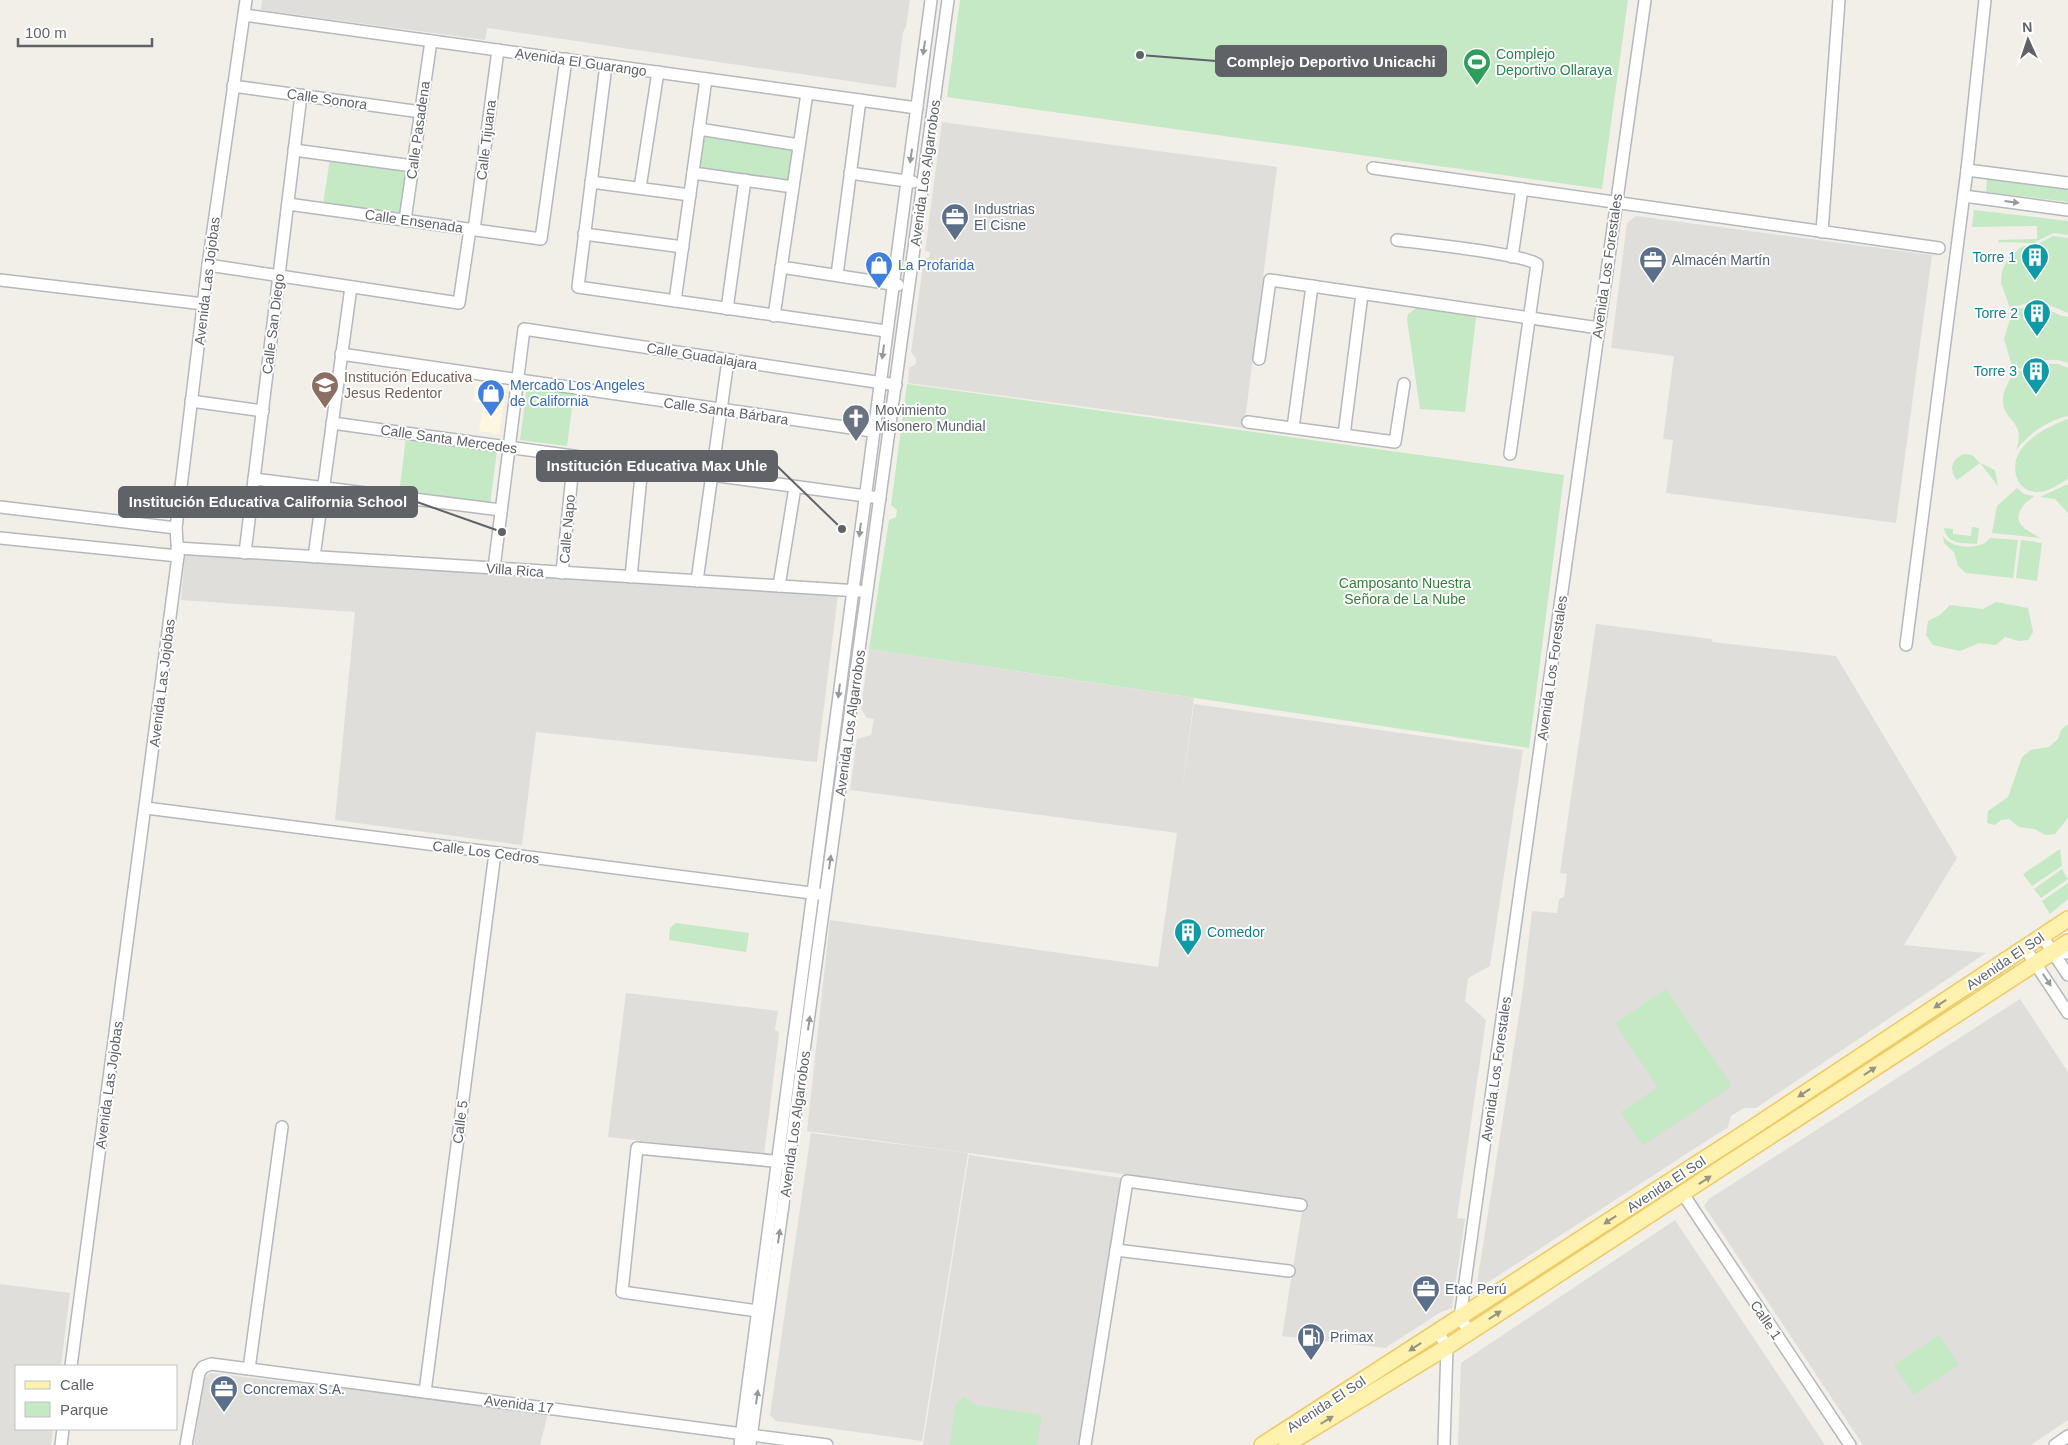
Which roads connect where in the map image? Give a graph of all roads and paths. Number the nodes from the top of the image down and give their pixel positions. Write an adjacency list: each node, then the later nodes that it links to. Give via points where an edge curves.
1 (246, 0): 7 (street, Avenida Las Jojobas)
2 (931, 0): 18 (street, Avenida Los Algarrobos, one-way to 18)
3 (948, 0): 19 (street, Avenida Los Algarrobos)
4 (1645, 0): 39 (street, Avenida Los Forestales)
5 (1839, 0): 44 (street)
6 (1985, 0): 26 (street)
7 (244, 15): 8 (street, Avenida El Guarango); 14 (street, Avenida Las Jojobas)
8 (431, 41): 9 (street, Avenida El Guarango); 20 (street, Calle Pasadena)
9 (498, 50): 10 (street, Avenida El Guarango); 43 (street, Calle Tijuana)
10 (566, 59): 11 (street, Avenida El Guarango); 43 (street, Calle Ensenada, via 541,239)
11 (606, 65): 12 (street, Avenida El Guarango); 31 (street)
12 (658, 72): 13 (street, Avenida El Guarango); 35 (street)
13 (706, 79): 15 (street, Avenida El Guarango); 21 (street)
14 (233, 86): 16 (street, Calle Sonora); 50 (street, Avenida Las Jojobas)
15 (807, 93): 17 (street, Avenida El Guarango); 22 (street)
16 (301, 95): 20 (street, Calle Sonora); 23 (street, Calle San Diego)
17 (860, 100): 18 (street, Avenida El Guarango); 28 (street)
18 (918, 108): 19 (street, Avenida El Guarango); 30 (street, Avenida Los Algarrobos, one-way to 30)
19 (933, 110): 32 (street, Avenida Los Algarrobos)
20 (421, 112): 24 (street, Calle Pasadena)
21 (699, 129): 22 (street); 27 (street)
22 (799, 145): 34 (street)
23 (294, 150): 24 (street); 40 (street, Calle San Diego)
24 (413, 166): 42 (street, Calle Pasadena)
25 (1373, 168): 36 (street)
26 (1967, 170): 33 (street); 38 (street)
27 (693, 173): 29 (street); 37 (street)
28 (850, 173): 30 (street); 52 (street)
29 (745, 180): 34 (street); 62 (street)
30 (907, 181): 32 (street); 55 (street, Avenida Los Algarrobos)
31 (591, 182): 35 (street); 45 (street)
32 (923, 183): 56 (street, Avenida Los Algarrobos)
33 (2068, 183)
34 (793, 187): 51 (street)
35 (640, 188): 37 (street)
36 (1522, 189): 39 (street); 49 (street)
37 (690, 195): 47 (street)
38 (1964, 196): 41 (street, one-way to 41); 106 (street)
39 (1616, 203): 44 (street); 65 (street, Avenida Los Forestales)
40 (288, 204): 42 (street, Calle Ensenada); 53 (street, Calle San Diego)
41 (2068, 210)
42 (405, 220): 43 (street, Calle Ensenada)
43 (472, 229): 58 (street, Calle Tijuana, via 459,303)
44 (1822, 232): 48 (street)
45 (584, 234): 47 (street); 60 (street, via 578,286)
46 (1397, 240): 49 (street)
47 (683, 247): 60 (street)
48 (1939, 248)
49 (1512, 257): 64 (street, via 1537,264)
50 (208, 264): 53 (street); 61 (street, Avenida Las Jojobas)
51 (781, 267): 52 (street); 63 (street)
52 (836, 275): 55 (street)
53 (279, 276): 58 (street); 76 (street, Calle San Diego)
54 (0, 280): 61 (street)
55 (893, 284): 56 (street); 66 (street, Avenida Los Algarrobos)
56 (909, 286): 73 (street, Avenida Los Algarrobos)
57 (1312, 286): 59 (street); 68 (street, via 1270,280); 79 (street)
58 (350, 287): 67 (street)
59 (1362, 294): 64 (street); 81 (street)
60 (675, 301): 62 (street)
61 (204, 304): 74 (street, Avenida Las Jojobas)
62 (727, 309): 63 (street)
63 (774, 316): 66 (street)
64 (1530, 318): 65 (street); 83 (street)
65 (1599, 328): 126 (street, Avenida Los Forestales)
66 (886, 331): 71 (street, Avenida Los Algarrobos, one-way to 71)
67 (341, 354): 70 (street, Calle Santa Bárbara); 78 (street)
68 (1259, 359)
69 (728, 360): 70 (street, Calle Guadalajara, via 524,330); 71 (street, Calle Guadalajara); 75 (street)
70 (518, 380): 75 (street, Calle Santa Bárbara); 82 (street)
71 (879, 383): 73 (street, Calle Guadalajara); 80 (street, Avenida Los Algarrobos)
72 (1404, 384): 81 (street, via 1395,442)
73 (896, 385): 91 (street, Avenida Los Algarrobos)
74 (191, 401): 76 (street); 94 (street, Avenida Las Jojobas)
75 (720, 410): 80 (street, Calle Santa Bárbara); 86 (street)
76 (263, 411): 87 (street, Calle San Diego)
77 (1248, 422): 79 (street)
78 (332, 423): 82 (street, Calle Santa Mercedes); 89 (street)
79 (1293, 428): 81 (street)
80 (872, 431): 90 (street, Avenida Los Algarrobos)
81 (1344, 435)
82 (509, 448): 84 (street, Calle Santa Mercedes); 93 (street)
83 (1510, 454)
84 (574, 456): 85 (street, Calle Santa Mercedes); 100 (street, Calle Napo)
85 (642, 466): 86 (street, Calle Santa Mercedes); 101 (street)
86 (711, 475): 88 (street, Calle Santa Mercedes); 102 (street)
87 (254, 479): 89 (street); 97 (street, Calle San Diego)
88 (795, 487): 90 (street, Calle Santa Mercedes); 103 (street)
89 (323, 488): 93 (street); 98 (street)
90 (864, 496): 91 (street, Calle Santa Mercedes); 104 (street, Avenida Los Algarrobos, one-way to 104)
91 (880, 498): 105 (street, Avenida Los Algarrobos)
92 (0, 507): 94 (street)
93 (501, 510): 99 (street)
94 (176, 528): 96 (street, Avenida Las Jojobas)
95 (0, 538): 96 (street, Villa Rica)
96 (178, 552): 97 (street, Villa Rica); 107 (street, Avenida Las Jojobas)
97 (246, 552): 98 (street, Villa Rica)
98 (314, 557): 99 (street, Villa Rica)
99 (494, 568): 100 (street, Villa Rica)
100 (562, 572): 101 (street, Villa Rica)
101 (631, 577): 102 (street, Villa Rica)
102 (697, 581): 103 (street, Villa Rica)
103 (779, 586): 104 (street, Villa Rica)
104 (852, 590): 105 (street, Villa Rica); 109 (street, Avenida Los Algarrobos, one-way to 109)
105 (868, 591): 110 (street, Avenida Los Algarrobos, one-way to 105)
106 (1906, 645)
107 (146, 808): 108 (street, Calle Los Cedros); 130 (street, Avenida Las Jojobas)
108 (494, 853): 109 (street, Calle Los Cedros); 132 (street, Calle 5)
109 (812, 894): 110 (street, Calle Los Cedros); 120 (street, Avenida Los Algarrobos)
110 (826, 895): 120 (street, Avenida Los Algarrobos, one-way to 110)
111 (2068, 919): 112 (main road, Avenida El Sol)
112 (2042, 936): 114 (main road, Avenida El Sol); 115 (street)
113 (2068, 942): 115 (main road, Avenida El Sol)
114 (2025, 948): 116 (street); 126 (main road, Avenida El Sol, one-way to 126)
115 (2060, 953): 116 (main road, Avenida El Sol); 117 (street)
116 (2036, 964): 118 (street, one-way to 118); 121 (main road, Avenida El Sol, one-way to 116)
117 (2068, 975)
118 (2068, 1012)
119 (282, 1127): 131 (street)
120 (784, 1162): 125 (street, Avenida Los Algarrobos); 125 (street, via 637,1148 622,1292)
121 (1683, 1194): 128 (main road, Avenida El Sol, one-way to 121); 144 (street, Calle 1)
122 (1301, 1205): 123 (street, via 1127,1181)
123 (1116, 1250): 124 (street); 140 (street)
124 (1289, 1271)
125 (764, 1311): 135 (street, Avenida Los Algarrobos)
126 (1460, 1318): 127 (main road, Avenida El Sol); 128 (street); 129 (street, Avenida Los Forestales)
127 (1438, 1332): 129 (street); 141 (main road, Avenida El Sol, one-way to 141)
128 (1470, 1332): 129 (main road, Avenida El Sol)
129 (1447, 1347): 142 (main road, Avenida El Sol, one-way to 129); 143 (street)
130 (71, 1365)
131 (249, 1369): 132 (street, Avenida 17); 137 (street, Avenida 17, via 211,1364 203,1367 199,1373)
132 (424, 1392): 135 (street, Avenida 17)
133 (63, 1430): 136 (street)
134 (2068, 1436): 145 (street)
135 (748, 1437): 138 (street, Avenida Los Algarrobos); 139 (street, Avenida 17)
136 (60, 1445)
137 (186, 1445)
138 (740, 1445)
139 (828, 1445)
140 (1085, 1445)
141 (1262, 1445)
142 (1286, 1445)
143 (1444, 1445)
144 (1850, 1445)
145 (2055, 1445)

